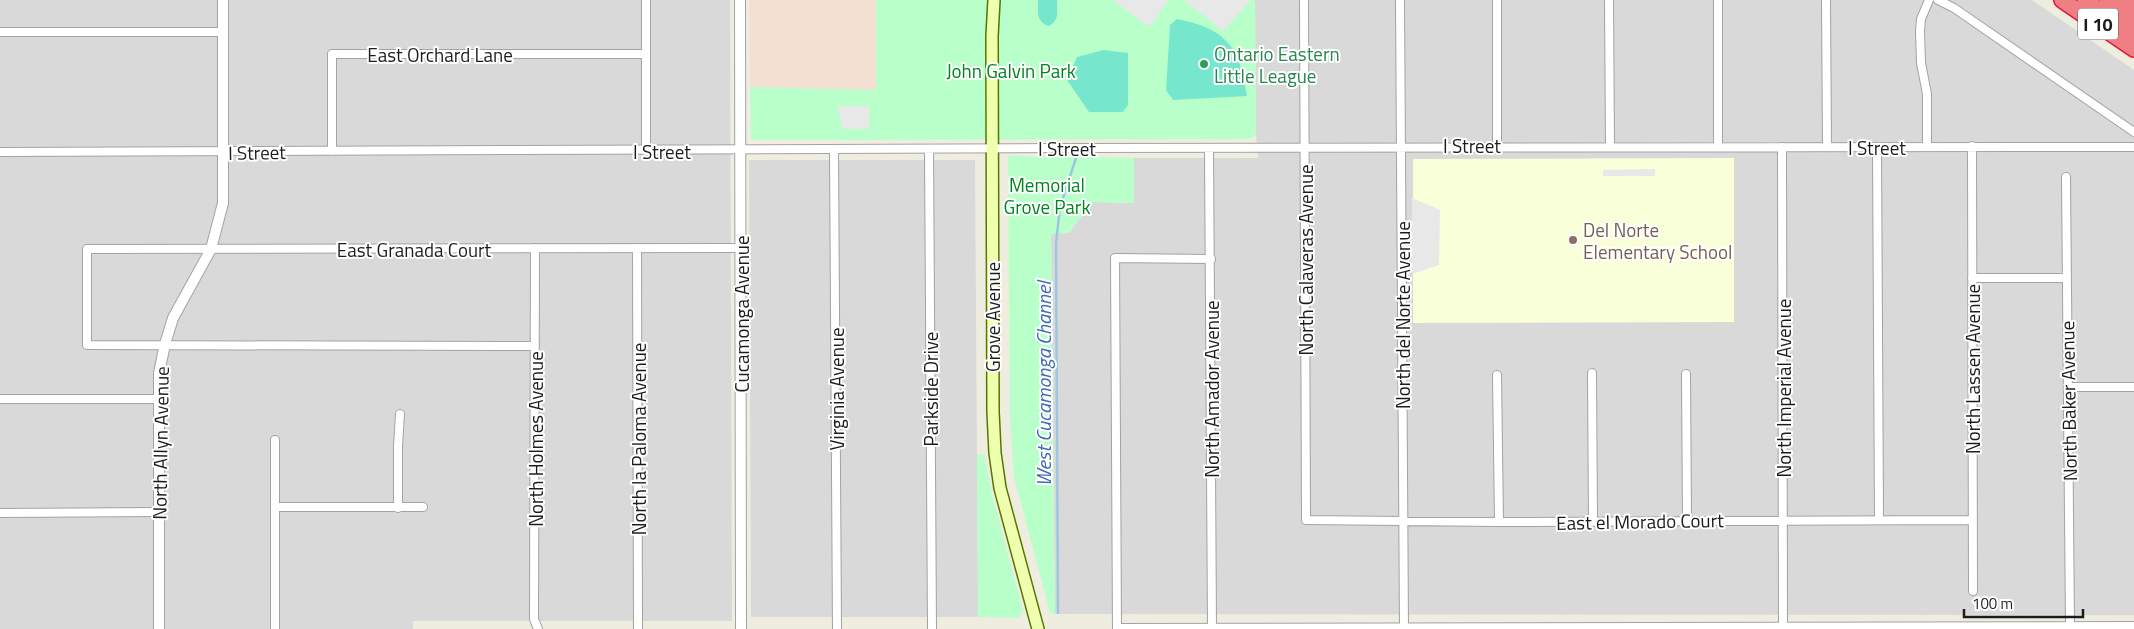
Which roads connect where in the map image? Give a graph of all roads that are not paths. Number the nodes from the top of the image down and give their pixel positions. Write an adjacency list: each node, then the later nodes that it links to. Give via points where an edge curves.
1 (223, 0): 20 (street, North Allyn Avenue)
2 (646, 0): 23 (street)
3 (740, 0): 39 (street, Cucamonga Avenue)
4 (994, 0): 36 (main road, Grove Avenue)
5 (1304, 0): 29 (street, North Calaveras Avenue)
6 (1400, 0): 26 (street, North del Norte Avenue)
7 (1497, 0): 25 (street)
8 (1609, 0): 27 (street)
9 (1718, 0): 30 (street)
10 (1826, 0): 32 (street)
11 (1929, 0): 34 (street, via 1921,19 1920,32 1927,94)
12 (1938, 0): 24 (street)
13 (2062, 0): 22 (highway, I 10)
14 (2085, 0): 21 (highway)
15 (2107, 0): 18 (highway)
16 (2128, 0): 17 (highway, I 10)
17 (2134, 4)
18 (2134, 19)
19 (0, 32): 20 (street)
20 (223, 32): 44 (street, North Allyn Avenue)
21 (2134, 34)
22 (2134, 49)
23 (646, 54): 41 (street, East Orchard Lane, via 332,54); 42 (street)
24 (2134, 132)
25 (1497, 145): 26 (street, I Street); 27 (street, I Street)
26 (1400, 146): 29 (street, I Street); 70 (street, North del Norte Avenue)
27 (1610, 146): 30 (street, I Street)
28 (1972, 146): 34 (street, I Street); 35 (street, I Street); 51 (street, North Lassen Avenue)
29 (1304, 147): 38 (street, I Street); 69 (street, North Calaveras Avenue)
30 (1718, 147): 31 (street, I Street)
31 (1782, 147): 32 (street, I Street); 72 (street, North Imperial Avenue)
32 (1827, 147): 33 (street, I Street)
33 (1877, 147): 34 (street, I Street); 73 (street)
34 (1927, 147)
35 (2134, 147)
36 (992, 148): 37 (street, I Street); 38 (street, I Street); 90 (main road, Grove Avenue, via 995,452 1009,524)
37 (929, 149): 40 (street, I Street); 89 (street, Parkside Drive)
38 (1209, 149): 50 (street, North Amador Avenue)
39 (740, 150): 40 (street, I Street); 42 (street, I Street); 48 (street, Cucamonga Avenue)
40 (834, 150): 88 (street, Virginia Avenue)
41 (332, 151): 42 (street, I Street); 44 (street, I Street)
42 (646, 151)
43 (0, 152): 44 (street, I Street)
44 (224, 152): 49 (street, North Allyn Avenue, via 223,203)
45 (2066, 177): 52 (street, North Baker Avenue)
46 (536, 248): 47 (street, East Granada Court); 49 (street, East Granada Court); 54 (street, North Holmes Avenue)
47 (637, 248): 48 (street, East Granada Court); 86 (street, North la Paloma Avenue)
48 (741, 248): 87 (street, Cucamonga Avenue)
49 (210, 249): 53 (street, North Allyn Avenue, via 174,318); 53 (street, East Granada Court, via 87,249 87,344)
50 (1211, 259): 80 (street, North Amador Avenue); 91 (street, via 1115,258)
51 (1972, 278): 52 (street); 74 (street, North Lassen Avenue)
52 (2066, 278): 58 (street, North Baker Avenue)
53 (165, 344): 54 (street); 61 (street, North Allyn Avenue)
54 (535, 346): 85 (street, North Holmes Avenue, via 534,619)
55 (1592, 373): 76 (street)
56 (1686, 374): 71 (street)
57 (1497, 375): 75 (street)
58 (2068, 387): 59 (street); 78 (street, North Baker Avenue)
59 (2134, 387)
60 (0, 399): 61 (street)
61 (158, 399): 67 (street, North Allyn Avenue)
62 (400, 414): 66 (street)
63 (275, 440): 64 (street)
64 (276, 507): 66 (street); 84 (street)
65 (422, 507): 66 (street)
66 (398, 508)
67 (158, 512): 68 (street); 83 (street, North Allyn Avenue)
68 (0, 513)
69 (1306, 520): 70 (street, East el Morado Court)
70 (1403, 520): 75 (street, East el Morado Court); 81 (street, North del Norte Avenue)
71 (1687, 520): 72 (street, East el Morado Court); 76 (street, East el Morado Court)
72 (1783, 520): 73 (street, East el Morado Court); 82 (street, North Imperial Avenue)
73 (1879, 520): 74 (street, East el Morado Court)
74 (1973, 520): 77 (street, North Lassen Avenue)
75 (1499, 522): 76 (street, East el Morado Court)
76 (1593, 522)
77 (1973, 591)
78 (2070, 626): 79 (street); 82 (street)
79 (2134, 627)
80 (1212, 628): 81 (street); 91 (street)
81 (1404, 628): 82 (street)
82 (1784, 628)
83 (160, 629)
84 (275, 629)
85 (538, 629)
86 (638, 629)
87 (741, 629)
88 (837, 629)
89 (932, 629)
90 (1038, 629)
91 (1118, 629)

